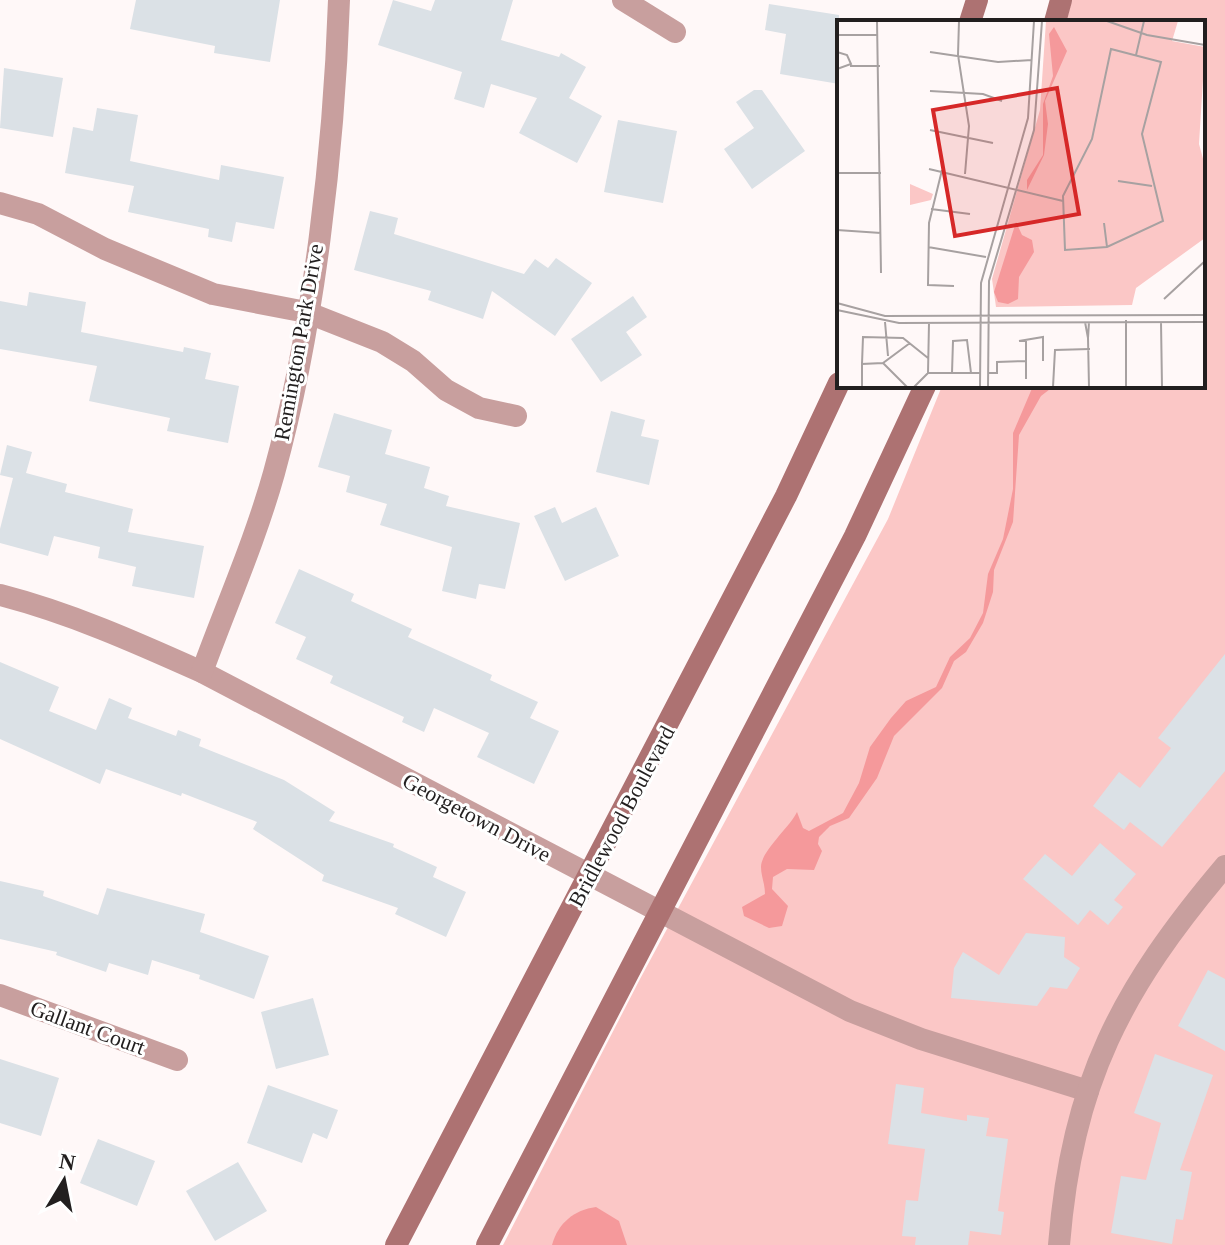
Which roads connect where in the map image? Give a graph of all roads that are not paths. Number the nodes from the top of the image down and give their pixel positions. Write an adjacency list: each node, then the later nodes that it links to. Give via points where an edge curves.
1 (339, 0): 9 (street, Remington Park Drive, via 336,88)
2 (623, 0): 7 (street)
3 (977, 0): 5 (main road)
4 (1061, 0): 6 (main road)
5 (971, 20)
6 (1056, 20)
7 (675, 32)
8 (0, 203): 9 (street, via 38,214 213,294)
9 (306, 312): 12 (street, via 382,342 479,408); 14 (street, Remington Park Drive, via 274,472)
10 (837, 387): 16 (main road, Bridlewood Boulevard)
11 (924, 388): 17 (main road, via 855,536)
12 (516, 416)
13 (0, 595): 14 (street, Georgetown Drive, via 117,634)
14 (202, 672): 16 (street, Georgetown Drive)
15 (1225, 866): 20 (street, via 1141,974 1104,1045)
16 (589, 877): 17 (street, Georgetown Drive); 21 (main road, Bridlewood Boulevard)
17 (661, 914): 20 (street, Georgetown Drive, via 880,1024); 22 (main road)
18 (0, 995): 19 (street, Gallant Court)
19 (177, 1060)
20 (1088, 1091): 23 (street, via 1074,1138)
21 (396, 1245)
22 (487, 1245)
23 (1059, 1245)

